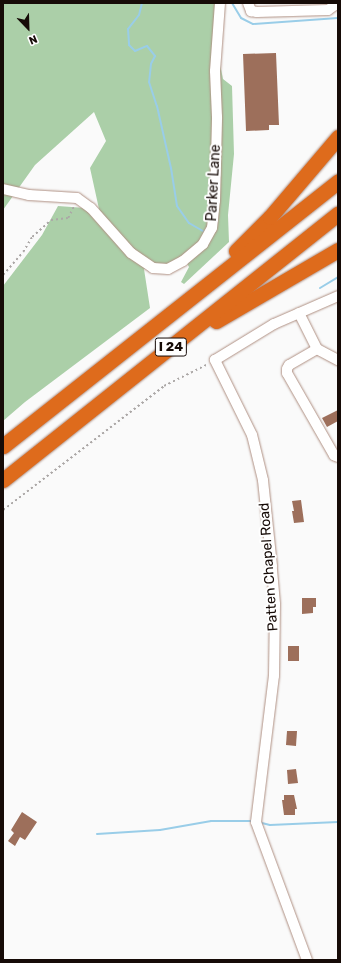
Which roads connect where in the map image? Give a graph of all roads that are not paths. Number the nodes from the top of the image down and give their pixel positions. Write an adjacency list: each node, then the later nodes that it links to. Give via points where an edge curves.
1 (220, 3): 6 (street, Parker Lane, via 215,71 215,201 212,228 203,244 183,261 168,268 153,268 131,253 91,208 77,198 29,195)
2 (248, 3): 3 (street, via 251,11 257,12 328,10)
3 (338, 3)
4 (338, 137): 9 (highway, via 270,217 232,255)
5 (338, 180): 9 (highway, I 24)
6 (3, 189)
7 (338, 214): 13 (highway, I 24)
8 (338, 250): 13 (highway)
9 (214, 279): 15 (highway, I 24)
10 (338, 296): 11 (street)
11 (299, 313): 12 (street); 18 (street, Patten Chapel Road, via 274,324 215,360 252,435 263,480 275,604 274,676 256,822)
12 (318, 349): 14 (street); 16 (street, via 286,369 334,455)
13 (167, 350): 17 (highway, I 24)
14 (338, 360)
15 (3, 446)
16 (338, 457)
17 (3, 480)
18 (307, 960)

